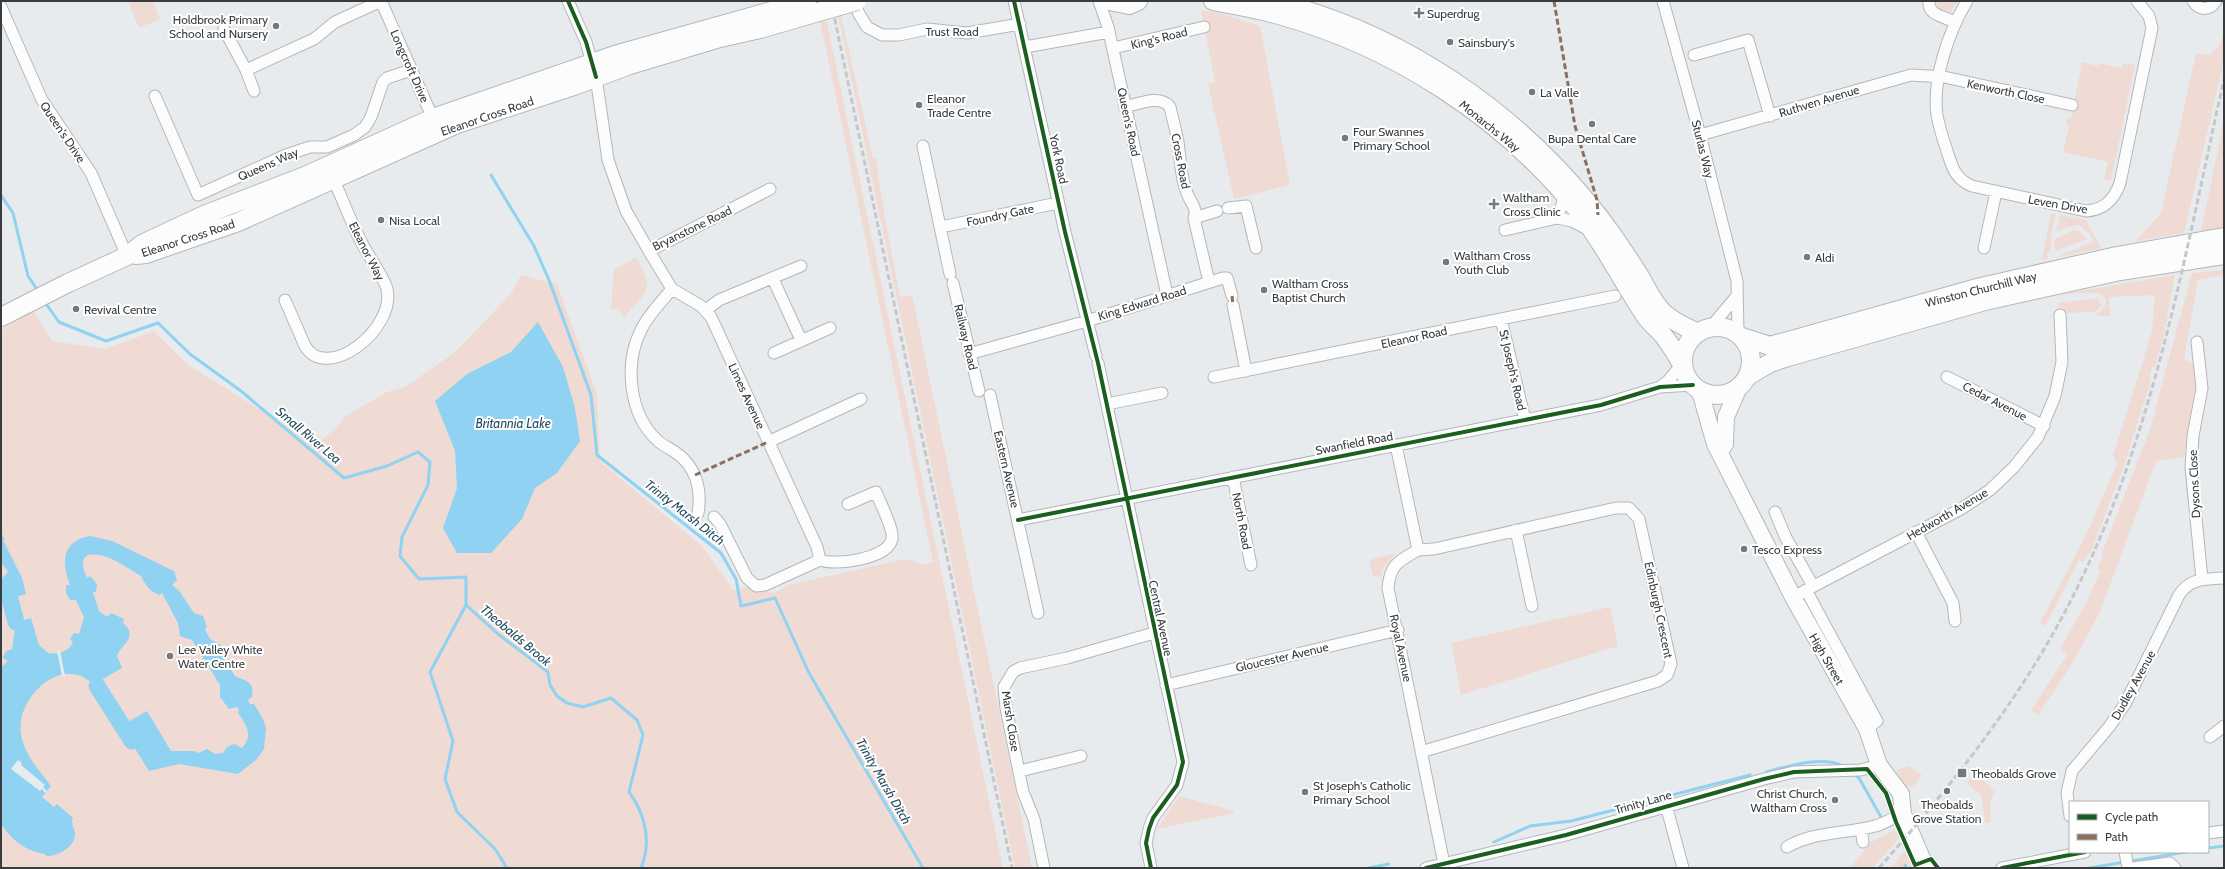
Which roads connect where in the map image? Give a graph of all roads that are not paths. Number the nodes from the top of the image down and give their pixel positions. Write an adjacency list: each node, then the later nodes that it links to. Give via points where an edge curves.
1 (381, 1): 26 (street, via 335,22 314,39); 27 (street, Longcroft Drive)
2 (568, 1): 28 (street, Bryanstone Road)
3 (807, 1): 28 (main road, Eleanor Cross Road)
4 (856, 1): 19 (street, Trust Road, via 859,14 867,27 882,35 927,30 967,33); 28 (main road, Eleanor Cross Road, bridge, via 760,29)
5 (1014, 1): 19 (street, York Road)
6 (1099, 1): 22 (street, Queen's Road)
7 (1110, 1): 8 (main road, via 1129,4)
8 (1138, 1)
9 (1213, 1): 40 (main road, Monarchs Way, via 1308,24 1352,41 1402,65 1424,77 1488,122)
10 (1272, 1): 70 (main road, Monarchs Way, via 1328,17 1396,46 1472,94 1501,116 1578,190 1617,242 1659,308 1679,325)
11 (1663, 1): 36 (street, Sturlas Way)
12 (1930, 1): 18 (street, via 1929,7 1933,13)
13 (1967, 1): 18 (street, Leven Drive)
14 (2137, 1): 41 (street, Leven Drive, via 2149,16 2152,28 2120,183 2115,196 2103,207 2086,211)
15 (2193, 1): 16 (street, via 2203,9)
16 (2216, 1)
17 (1, 7): 55 (street, Queen's Drive, via 42,100 91,173)
18 (1955, 22): 29 (street, Leven Drive, via 1945,51)
19 (1020, 24): 23 (street, York Road)
20 (1204, 27): 24 (street, King's Road)
21 (224, 30): 26 (street)
22 (1110, 32): 23 (street); 24 (street, Queen's Road)
23 (1025, 47): 42 (street, York Road)
24 (1113, 48): 33 (street, Queen's Road)
25 (1694, 55): 34 (street, via 1748,40)
26 (246, 70): 30 (street)
27 (411, 70): 31 (street, Queens Way, via 387,78 383,82 371,117 362,130 354,135 327,147 310,147 286,155 198,195); 35 (street, Longcroft Drive)
28 (594, 70): 35 (main road, Eleanor Cross Road); 53 (street, Bryanstone Road, via 608,160 626,211)
29 (1940, 77): 32 (street, Kenworth Close); 34 (street, Ruthven Avenue, via 1920,74 1902,76); 41 (street, Leven Drive, via 1937,114 1952,168 1964,182)
30 (254, 91)
31 (155, 96)
32 (2072, 105)
33 (1125, 107): 45 (street, Cross Road, via 1158,100 1166,102 1170,107 1186,190 1196,214); 60 (street, Queen's Road)
34 (1770, 116): 36 (street, Ruthven Avenue)
35 (436, 125): 38 (main road, Eleanor Cross Road)
36 (1700, 135): 62 (street, Sturlas Way, via 1726,224 1737,281)
37 (923, 146): 47 (street)
38 (330, 172): 55 (main road, Eleanor Cross Road, via 305,176 204,215 142,244); 63 (street, Eleanor Way, via 362,244 387,290 383,319 358,347 336,356 316,358 308,352)
39 (770, 189): 53 (street, Bryanstone Road)
40 (1562, 191): 46 (street, via 1563,202); 49 (main road, Monarchs Way)
41 (1996, 192): 52 (street)
42 (1058, 203): 47 (street, Foundry Gate); 68 (street, York Road)
43 (1228, 208): 51 (street, via 1246,206)
44 (1217, 211): 45 (street)
45 (1194, 218): 58 (street, Cross Road)
46 (1557, 218): 48 (street); 49 (street, via 1572,221)
47 (941, 228): 75 (street, Railway Road)
48 (1505, 230)
49 (1593, 232): 76 (main road, Monarchs Way, via 1647,318)
50 (2224, 237): 71 (main road, Winston Churchill Way, via 2117,256 1981,287 1770,346)
51 (1256, 248)
52 (1984, 248)
53 (650, 251): 59 (street)
54 (2224, 255): 80 (main road, Winston Churchill Way, via 2120,271 1984,301 1770,363)
55 (128, 256): 66 (main road, Eleanor Cross Road, via 48,292)
56 (801, 266): 57 (street)
57 (773, 279): 64 (street, via 719,300); 72 (street)
58 (1209, 282): 60 (street, King Edward Road); 77 (street, King Edward Road, via 1227,278)
59 (672, 289): 64 (street); 97 (street, via 640,331 633,353 631,377 637,407 648,431 681,457 695,475 700,494)
60 (1167, 295): 68 (street, King Edward Road)
61 (1615, 296): 67 (street, Eleanor Road)
62 (1736, 297): 70 (street); 71 (street, Sturlas Way)
63 (284, 300)
64 (706, 310): 90 (street, Limes Avenue)
65 (2060, 314): 89 (street, Hedworth Avenue, via 2061,370)
66 (1, 317)
67 (1501, 319): 77 (street, Eleanor Road); 88 (street, St Joseph's Road)
68 (1086, 321): 75 (street, King Edward Road); 87 (street, Central Avenue)
69 (830, 328): 72 (street)
70 (1704, 331): 71 (main road, via 1718,327); 76 (main road, via 1689,340)
71 (1740, 336): 80 (main road, via 1750,357)
72 (801, 340): 74 (street)
73 (2197, 342): 108 (street, Dysons Close, via 2202,388 2193,436 2191,467)
74 (774, 353)
75 (969, 354): 83 (street, Railway Road)
76 (1682, 364): 81 (street, Swanfield Road); 82 (main road)
77 (1246, 371): 78 (street, Eleanor Road)
78 (1214, 377)
79 (1947, 377): 89 (street, Cedar Avenue)
80 (1744, 382): 82 (main road, via 1717,394); 92 (main road, via 1726,417 1725,444)
81 (1660, 387): 82 (street, Swanfield Road); 88 (street, Swanfield Road, via 1601,404)
82 (1696, 388): 92 (main road, High Street, via 1715,444)
83 (979, 391)
84 (1162, 394): 87 (street)
85 (990, 395): 99 (street, Eastern Avenue)
86 (861, 398): 90 (street)
87 (1106, 404): 94 (street, Central Avenue)
88 (1525, 420): 91 (street, Swanfield Road)
89 (2044, 426): 101 (street, Hedworth Avenue, via 2014,467 1990,490)
90 (768, 442): 105 (street, Limes Avenue, via 817,547)
91 (1396, 445): 93 (street, Swanfield Road); 104 (street)
92 (1720, 451): 103 (main road, High Street)
93 (1233, 477): 94 (street, Swanfield Road); 106 (street, North Road)
94 (1126, 498): 99 (street, Swanfield Road); 114 (street, Central Avenue)
95 (848, 504): 105 (street, via 876,492 892,535 889,546 881,552 855,561 831,564)
96 (1775, 512): 102 (street)
97 (698, 513)
98 (714, 517): 105 (street, via 747,578 756,586 765,585)
99 (1018, 520): 111 (street, Eastern Avenue)
100 (1516, 530): 104 (street, Edinburgh Crescent, via 1434,549); 110 (street); 118 (street, Edinburgh Crescent, via 1622,506 1634,511 1644,536 1671,661 1670,670 1658,681)
101 (1916, 532): 109 (street, Hedworth Avenue); 112 (street, via 1953,603)
102 (1786, 538): 103 (street); 109 (street)
103 (1767, 548): 109 (main road, High Street)
104 (1418, 550): 113 (street, Royal Avenue, via 1398,562 1388,578)
105 (820, 560)
106 (1251, 565)
107 (2224, 578): 108 (street, Dudley Avenue)
108 (2202, 579): 123 (street, Dudley Avenue, via 2184,587 2125,704 2110,727 2075,766 2067,786)
109 (1804, 591): 120 (main road, High Street, via 1866,729)
110 (1532, 606)
111 (1038, 613)
112 (1955, 621)
113 (1398, 630): 115 (street, Gloucester Avenue); 118 (street, Royal Avenue)
114 (1154, 633): 115 (street, Central Avenue); 121 (street, Marsh Close, via 1082,654 1032,664 1013,672 1004,687 1004,696)
115 (1166, 685): 134 (street, Central Avenue, via 1183,762 1178,785 1149,829 1146,843)
116 (2224, 726): 117 (street)
117 (2210, 737)
118 (1421, 752): 132 (street, Royal Avenue)
119 (1081, 756): 121 (street)
120 (1878, 765): 122 (street, Trinity Lane, via 1858,770 1794,772); 124 (main road, High Street, via 1900,794)
121 (1020, 771): 133 (street, Marsh Close, via 1023,792 1034,819)
122 (1666, 805): 132 (street, Trinity Lane, via 1566,835); 136 (street)
123 (2069, 806)
124 (1903, 814): 125 (street, via 1876,826); 137 (main road, High Street)
125 (1861, 829): 128 (street); 129 (street, via 1799,841)
126 (2224, 831): 127 (street)
127 (2209, 833)
128 (1863, 842)
129 (1787, 847)
130 (2074, 853): 138 (street)
131 (2128, 862): 139 (street, via 2170,863)
132 (1444, 864): 135 (street, Trinity Lane)
133 (1044, 868)
134 (1151, 868)
135 (1426, 868)
136 (1683, 868)
137 (1926, 868)
138 (2002, 868)
139 (2175, 868)

